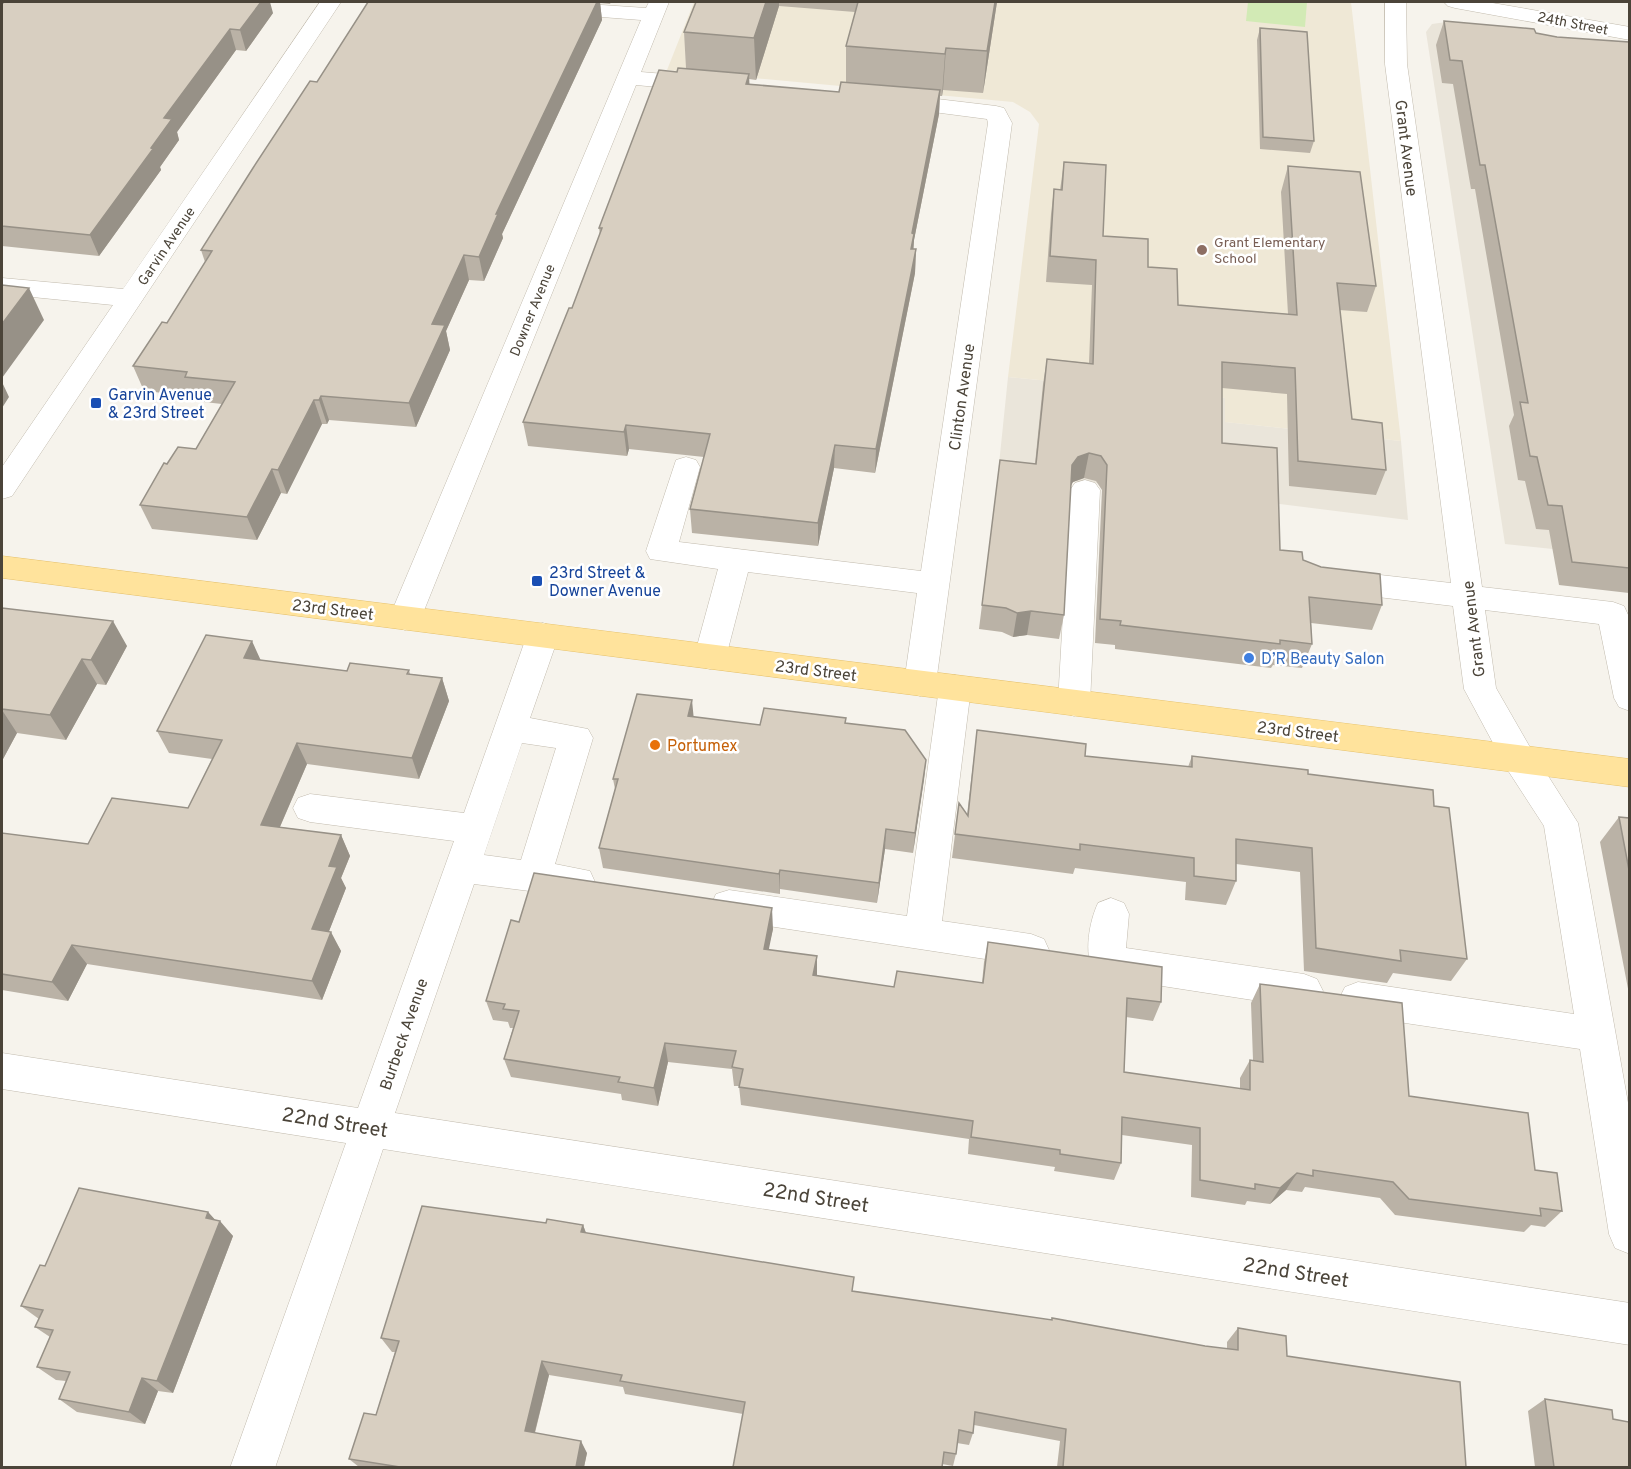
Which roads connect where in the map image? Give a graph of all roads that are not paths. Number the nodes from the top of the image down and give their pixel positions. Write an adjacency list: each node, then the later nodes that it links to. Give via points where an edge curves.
1 (330, 2): 12 (street, Garvin Avenue)
2 (1395, 2): 20 (street, Grant Avenue, via 1396,64)
3 (1455, 2): 4 (street, 24th Street)
4 (1508, 6): 7 (street, 24th Street)
5 (540, 7): 6 (street)
6 (656, 8): 8 (street, Downer Avenue)
7 (1629, 34)
8 (627, 77): 9 (street); 21 (street, Downer Avenue)
9 (720, 85)
10 (871, 99): 19 (street, Clinton Avenue, via 976,108 996,113 1000,123)
11 (2, 286): 12 (street)
12 (130, 298): 14 (street, Garvin Avenue)
13 (686, 467): 16 (street, via 661,551)
14 (2, 489)
15 (1085, 490): 27 (street)
16 (736, 560): 19 (street); 23 (street)
17 (2, 567): 21 (main road, 23rd Street)
18 (1312, 578): 20 (street)
19 (934, 584): 24 (street, Clinton Avenue)
20 (1469, 596): 26 (street, via 1613,614); 29 (street, Grant Avenue, via 1480,689)
21 (405, 618): 22 (main road, 23rd Street)
22 (543, 635): 23 (main road, 23rd Street); 28 (street, Burbeck Avenue)
23 (710, 657): 24 (main road, 23rd Street)
24 (920, 683): 25 (main road, 23rd Street)
25 (955, 688): 27 (main road, 23rd Street); 38 (street)
26 (1629, 698)
27 (1074, 703): 29 (main road, 23rd Street)
28 (512, 728): 32 (street, Burbeck Avenue); 34 (street, via 576,738)
29 (1519, 759): 30 (main road, 23rd Street); 40 (street, Grant Avenue, via 1561,823)
30 (1629, 773)
31 (310, 808): 32 (street)
32 (476, 829): 33 (street, Burbeck Avenue)
33 (461, 867): 34 (street); 42 (street, Burbeck Avenue)
34 (534, 875): 35 (street)
35 (604, 886)
36 (699, 901): 38 (street)
37 (1111, 914): 39 (street)
38 (922, 935): 39 (street)
39 (1079, 957): 40 (street)
40 (1596, 1034): 43 (street, Grant Avenue)
41 (2, 1071): 42 (street, 22nd Street)
42 (370, 1128): 44 (street, 22nd Street); 45 (street, Burbeck Avenue)
43 (1629, 1234)
44 (1629, 1323)
45 (252, 1467)

